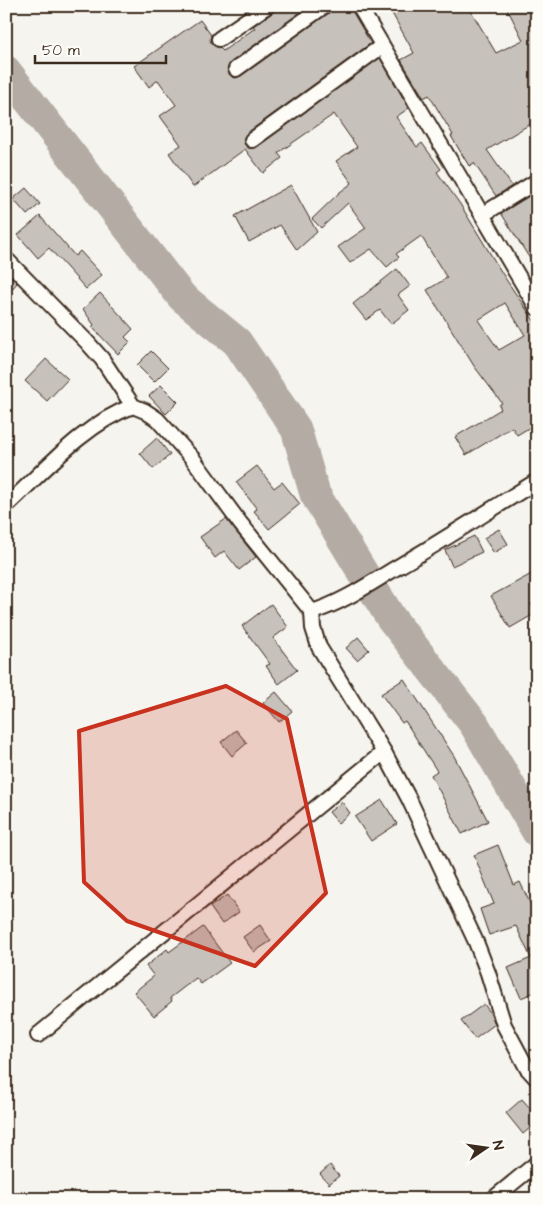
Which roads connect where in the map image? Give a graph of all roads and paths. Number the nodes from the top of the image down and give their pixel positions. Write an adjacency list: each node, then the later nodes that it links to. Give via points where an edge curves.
1 (267, 6): 4 (street)
2 (324, 6): 6 (street)
3 (360, 6): 5 (street)
4 (219, 39)
5 (382, 46): 7 (street); 9 (street)
6 (236, 69)
7 (252, 140)
8 (537, 181): 9 (street)
9 (482, 215): 11 (street)
10 (6, 259): 12 (street, via 102,359)
11 (537, 308)
12 (133, 406): 14 (street, via 86,432); 15 (street, via 157,419 193,459)
13 (537, 481): 15 (street, via 360,590)
14 (6, 506)
15 (312, 612): 16 (street, via 319,647)
16 (384, 752): 17 (street); 18 (street, via 476,942 504,1025)
17 (38, 1035)
18 (537, 1080)
19 (537, 1164): 20 (street)
20 (493, 1199)

